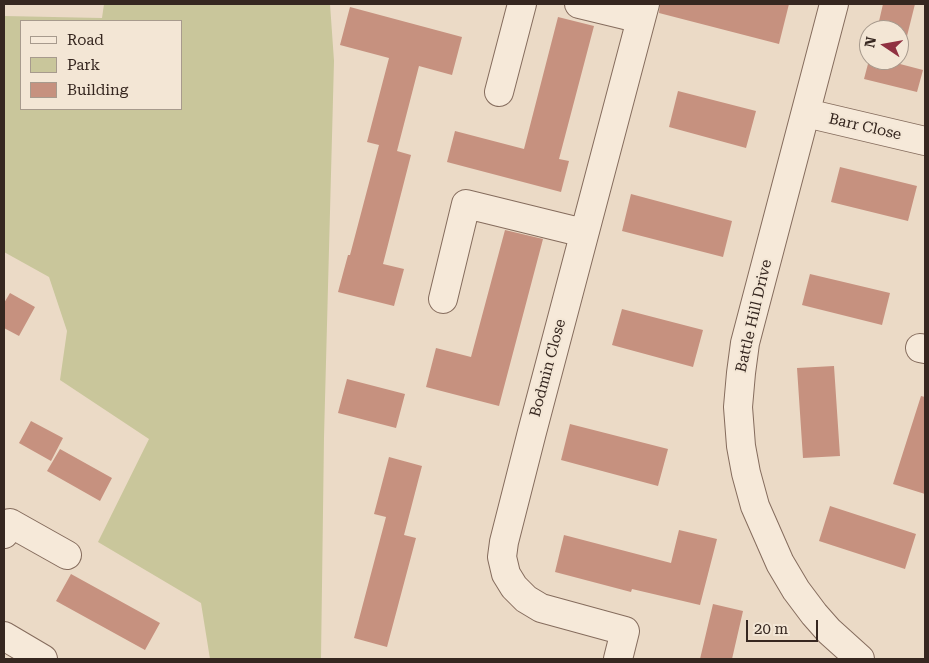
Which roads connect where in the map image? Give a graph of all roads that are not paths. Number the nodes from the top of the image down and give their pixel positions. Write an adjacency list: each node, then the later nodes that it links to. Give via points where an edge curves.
1 (522, 4): 5 (street)
2 (580, 4): 4 (street)
3 (834, 4): 6 (street, Battle Hill Drive)
4 (643, 11): 8 (street, Bodmin Close)
5 (499, 92)
6 (806, 113): 7 (street, Barr Close); 15 (street, Battle Hill Drive, via 745,343 738,407 741,446 756,506 780,563 796,590 829,632)
7 (925, 141)
8 (584, 234): 9 (street, via 466,204); 14 (street, Bodmin Close, via 502,557 506,574 526,599 541,608 625,631)
9 (443, 299)
10 (4, 534): 11 (street, via 10,522)
11 (67, 555)
12 (4, 636): 13 (street)
13 (43, 659)
14 (618, 659)
15 (860, 659)

